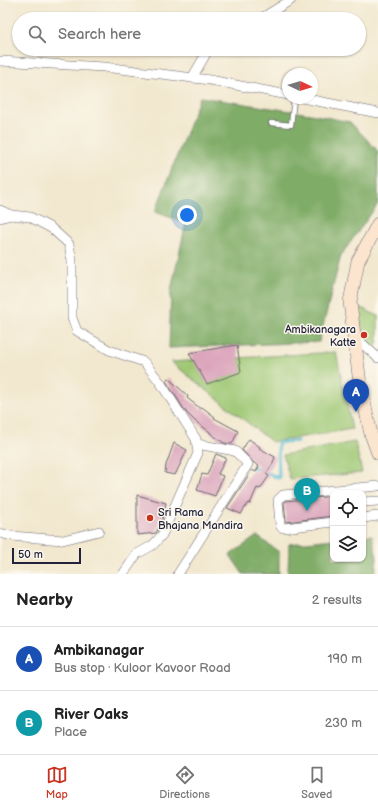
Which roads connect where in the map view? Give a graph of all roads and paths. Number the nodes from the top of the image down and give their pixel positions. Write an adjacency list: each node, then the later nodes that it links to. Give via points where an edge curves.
1 (290, 0): 2 (street)
2 (271, 12)
3 (205, 56): 5 (street)
4 (0, 61): 5 (street, via 104,66)
5 (192, 78): 6 (street)
6 (282, 94)
7 (318, 101): 9 (street)
8 (293, 104): 10 (lane, via 291,125)
9 (378, 113)
10 (271, 123)
11 (0, 210): 12 (street)
12 (11, 215): 13 (street); 17 (street, via 30,217 51,228 69,244 72,261 72,318 77,330 108,350 144,362 164,388)
13 (0, 218)
14 (378, 224): 15 (main road, via 358,260 350,302)
15 (353, 334): 16 (street); 18 (main road, via 360,384)
16 (378, 358)
17 (197, 444): 29 (street, via 198,453 162,535 153,545 138,554); 30 (street, via 235,451 248,464)
18 (378, 453)
19 (378, 486): 21 (street)
20 (330, 490): 26 (street, via 284,494 278,500 281,527)
21 (331, 490)
22 (378, 501): 23 (street)
23 (366, 502)
24 (378, 516): 25 (street)
25 (366, 518)
26 (330, 522)
27 (99, 531): 28 (street, via 63,540)
28 (0, 533)
29 (123, 574)
30 (178, 574)

